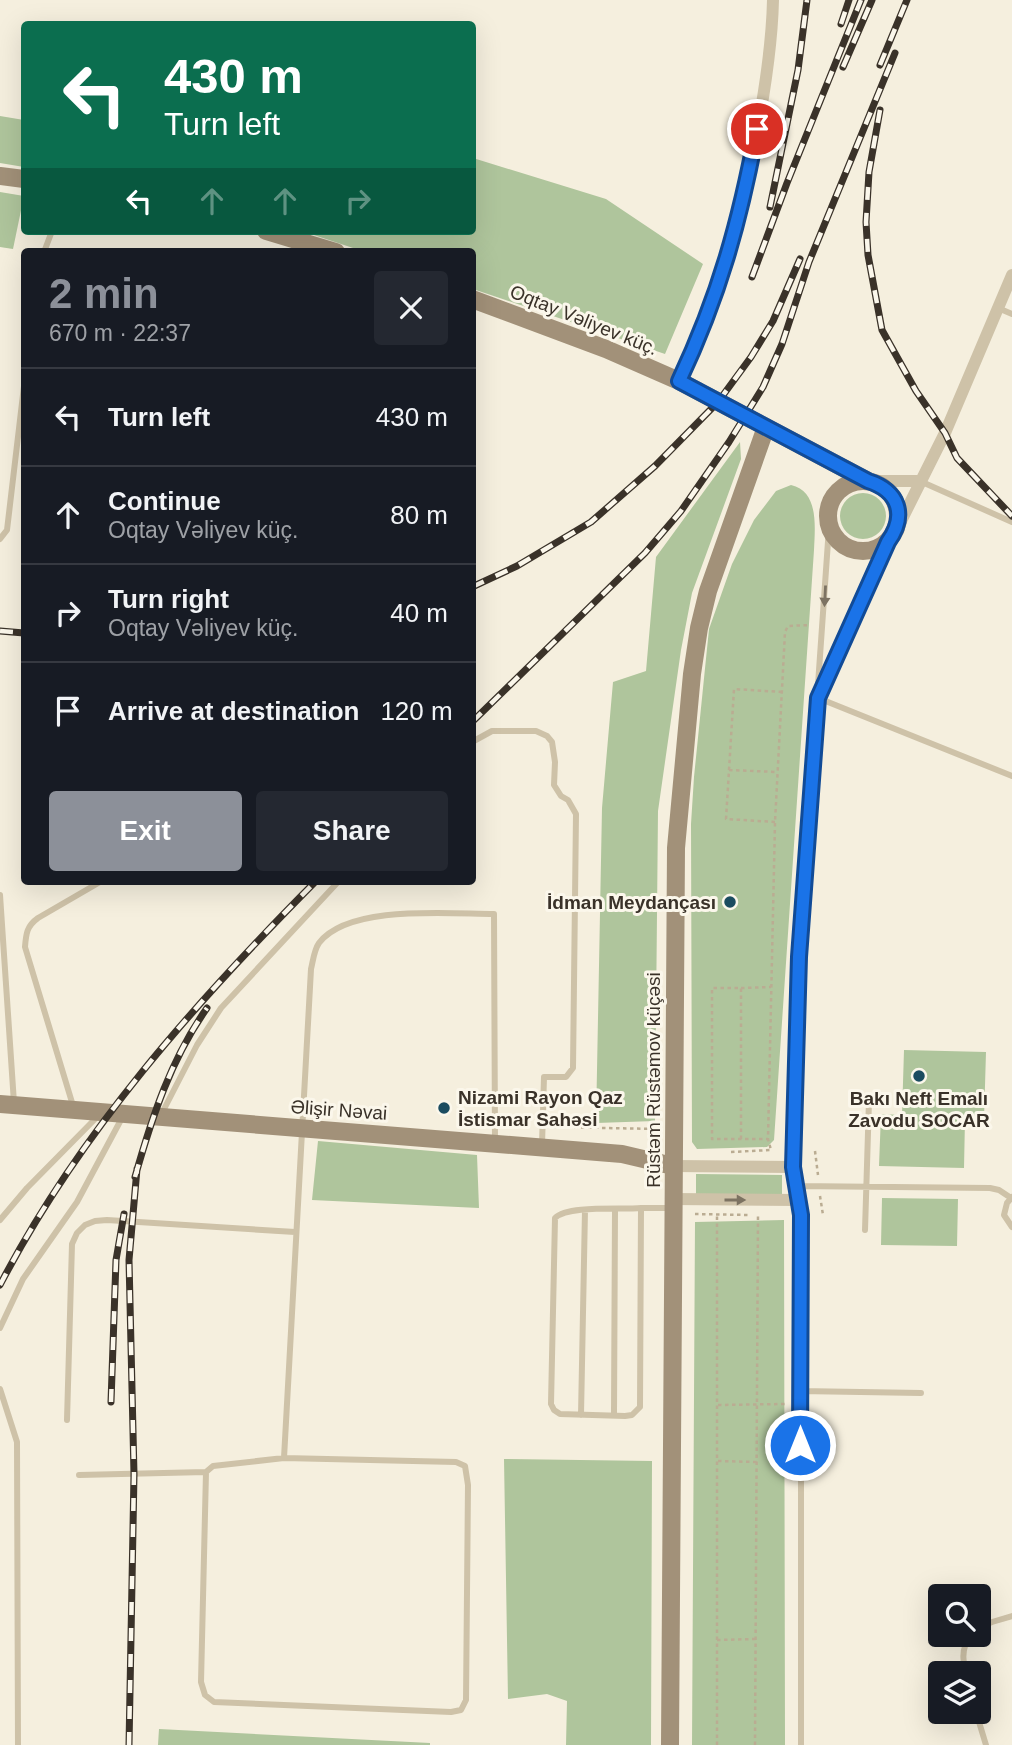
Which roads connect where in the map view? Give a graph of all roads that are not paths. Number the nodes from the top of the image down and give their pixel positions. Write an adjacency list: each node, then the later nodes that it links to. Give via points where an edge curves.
1 (773, 0): 10 (street, via 761,110 733,242 703,332)
2 (0, 176): 3 (street)
3 (21, 179)
4 (279, 235): 5 (street)
5 (322, 248)
6 (1012, 275): 8 (street)
7 (476, 300): 10 (street, Oqtay Vəliyev küç.)
8 (998, 308): 9 (lane); 14 (street)
9 (1012, 314)
10 (679, 381): 12 (street, Oqtay Vəliyev küç.)
11 (21, 411): 18 (lane, via 7,530)
12 (766, 427): 13 (street, Oqtay Vəliyev küç.); 34 (street, Rüstəm Rüstəmov küçəsi, via 708,591 692,674 675,873)
13 (868, 481): 14 (street); 16 (street, via 841,488 832,499); 17 (street, via 891,493 897,505 899,518)
14 (920, 481): 15 (lane); 17 (street)
15 (1012, 522)
16 (829, 527): 17 (street, via 848,549 862,552 876,550); 19 (lane, one-way to 19)
17 (892, 536): 19 (lane)
18 (0, 539)
19 (818, 698): 21 (lane); 35 (lane, via 799,957)
20 (476, 740): 33 (lane, via 492,731 536,731 547,736 555,762 554,785 576,814 573,1068 566,1077 544,1077)
21 (1012, 776)
22 (95, 885): 27 (lane, via 38,918 26,933 26,947)
23 (335, 885): 30 (lane, via 220,1008)
24 (0, 895): 26 (lane)
25 (869, 1100): 37 (lane)
26 (7, 1105): 27 (street, Əlişir Nəvai)
27 (75, 1111): 28 (street, Əlişir Nəvai)
28 (102, 1113): 29 (street, Əlişir Nəvai); 44 (lane)
29 (124, 1114): 30 (street, Əlişir Nəvai); 48 (lane, via 77,1202 23,1279)
30 (160, 1117): 31 (street, Əlişir Nəvai)
31 (301, 1128): 32 (street, Əlişir Nəvai); 32 (lane, via 311,969 319,943 349,922 386,914 494,914); 47 (lane)
32 (495, 1144): 33 (street, Əlişir Nəvai)
33 (542, 1148): 34 (street, Əlişir Nəvai, via 622,1154)
34 (673, 1166): 35 (street); 40 (street, Rüstəm Rüstəmov küçəsi)
35 (793, 1167): 36 (lane)
36 (796, 1186): 37 (lane); 39 (lane)
37 (867, 1187): 38 (lane, via 990,1188); 46 (lane)
38 (1012, 1198): 45 (lane, via 1004,1215)
39 (798, 1200): 40 (street, one-way to 39); 50 (lane)
40 (673, 1204): 41 (lane); 62 (street, Rüstəm Rüstəmov küçəsi)
41 (641, 1208): 43 (lane); 53 (lane, via 640,1407 632,1415)
42 (585, 1210): 43 (lane); 52 (lane); 52 (lane, via 559,1214 553,1224 551,1404 560,1414)
43 (615, 1210): 53 (lane)
44 (0, 1220)
45 (1012, 1227)
46 (865, 1230)
47 (295, 1232): 54 (lane, via 131,1220 85,1225 72,1244); 55 (lane)
48 (0, 1328)
49 (0, 1389): 61 (lane, via 17,1441)
50 (800, 1391): 51 (lane); 63 (lane)
51 (920, 1394)
52 (581, 1415): 53 (lane)
53 (614, 1415)
54 (67, 1420)
55 (284, 1458): 56 (lane, via 213,1466); 56 (lane, via 456,1462 465,1466 466,1700 461,1710 214,1702 205,1695 201,1682)
56 (206, 1472): 57 (lane)
57 (79, 1475)
58 (1012, 1616): 59 (lane)
59 (991, 1622)
60 (980, 1724): 64 (lane)
61 (18, 1745)
62 (670, 1745)
63 (801, 1745)
64 (986, 1745)

